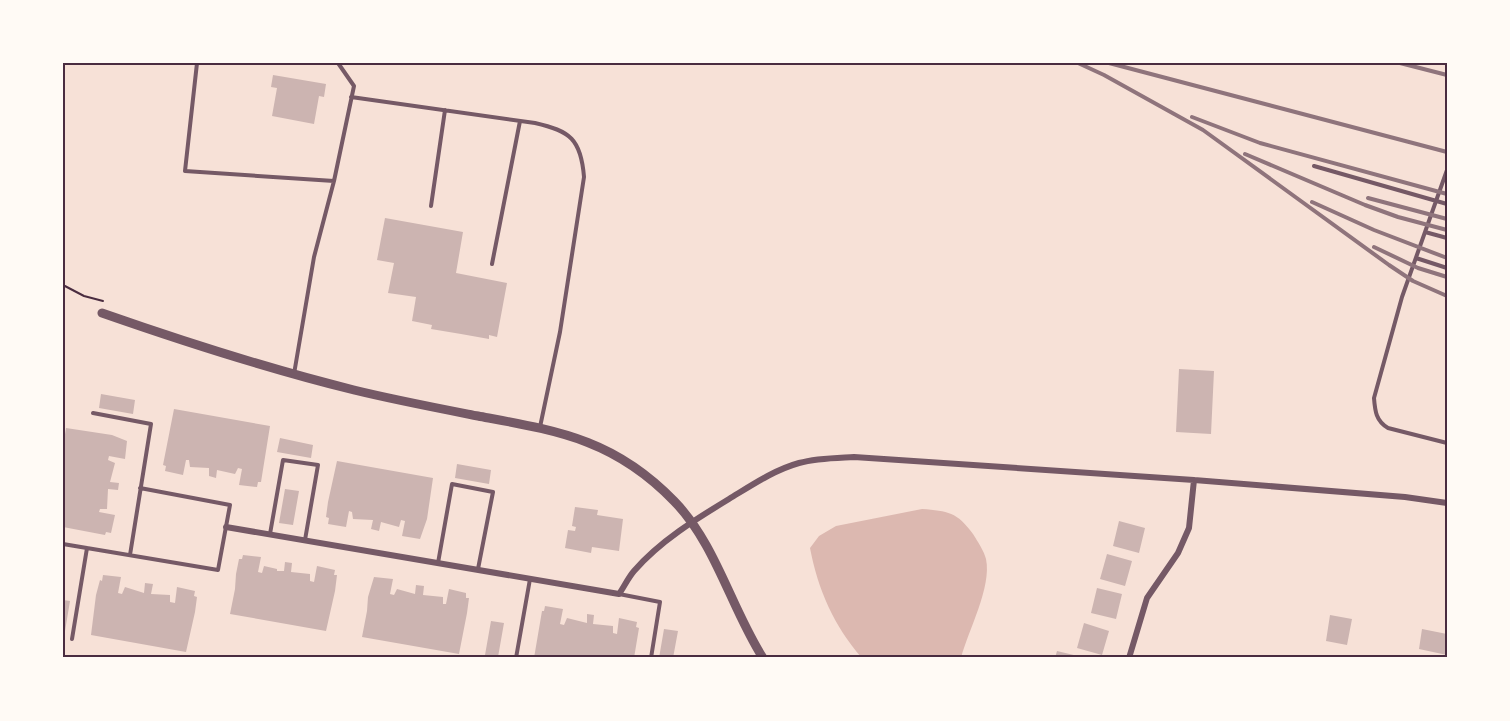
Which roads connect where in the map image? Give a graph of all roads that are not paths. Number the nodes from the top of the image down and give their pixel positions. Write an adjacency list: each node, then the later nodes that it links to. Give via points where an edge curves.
1 (197, 63): 8 (lane, via 185,171)
2 (338, 63): 3 (lane, via 354,86)
3 (351, 97): 4 (lane); 8 (lane)
4 (445, 110): 5 (lane); 11 (lane)
5 (520, 120): 15 (lane); 20 (lane, via 557,128 573,138 582,156 584,177 560,332)
6 (1314, 166): 9 (lane)
7 (1447, 170): 9 (lane)
8 (334, 181): 18 (lane, via 314,257)
9 (1436, 201): 10 (lane); 12 (lane)
10 (1447, 204)
11 (431, 206)
12 (1425, 232): 13 (lane); 14 (lane)
13 (1447, 238)
14 (1416, 258): 16 (lane); 21 (lane, via 1401,297 1374,398 1375,411 1381,424 1388,428)
15 (492, 264)
16 (1447, 268)
17 (102, 312): 18 (street)
18 (294, 374): 20 (street, via 409,403)
19 (93, 413): 23 (lane, via 151,424)
20 (540, 428): 25 (street, via 585,440 620,458 657,485)
21 (1447, 443)
22 (1194, 480): 24 (street); 25 (street, via 825,458 773,473); 40 (street, via 1189,528 1178,553 1147,598)
23 (140, 488): 26 (lane, via 230,505); 31 (lane)
24 (1447, 503)
25 (691, 523): 35 (street, via 649,555); 39 (street)
26 (226, 527): 27 (street); 31 (lane, via 218,570)
27 (270, 534): 28 (street); 28 (lane, via 284,459 318,465)
28 (305, 540): 32 (street)
29 (63, 544): 30 (lane)
30 (87, 548): 31 (lane); 36 (lane)
31 (130, 555)
32 (438, 563): 33 (street); 33 (lane, via 452,484 493,492)
33 (478, 570): 34 (street)
34 (530, 579): 35 (street); 37 (lane)
35 (620, 594): 38 (lane, via 660,602)
36 (72, 639)
37 (516, 658)
38 (651, 658)
39 (764, 658)
40 (1128, 658)

